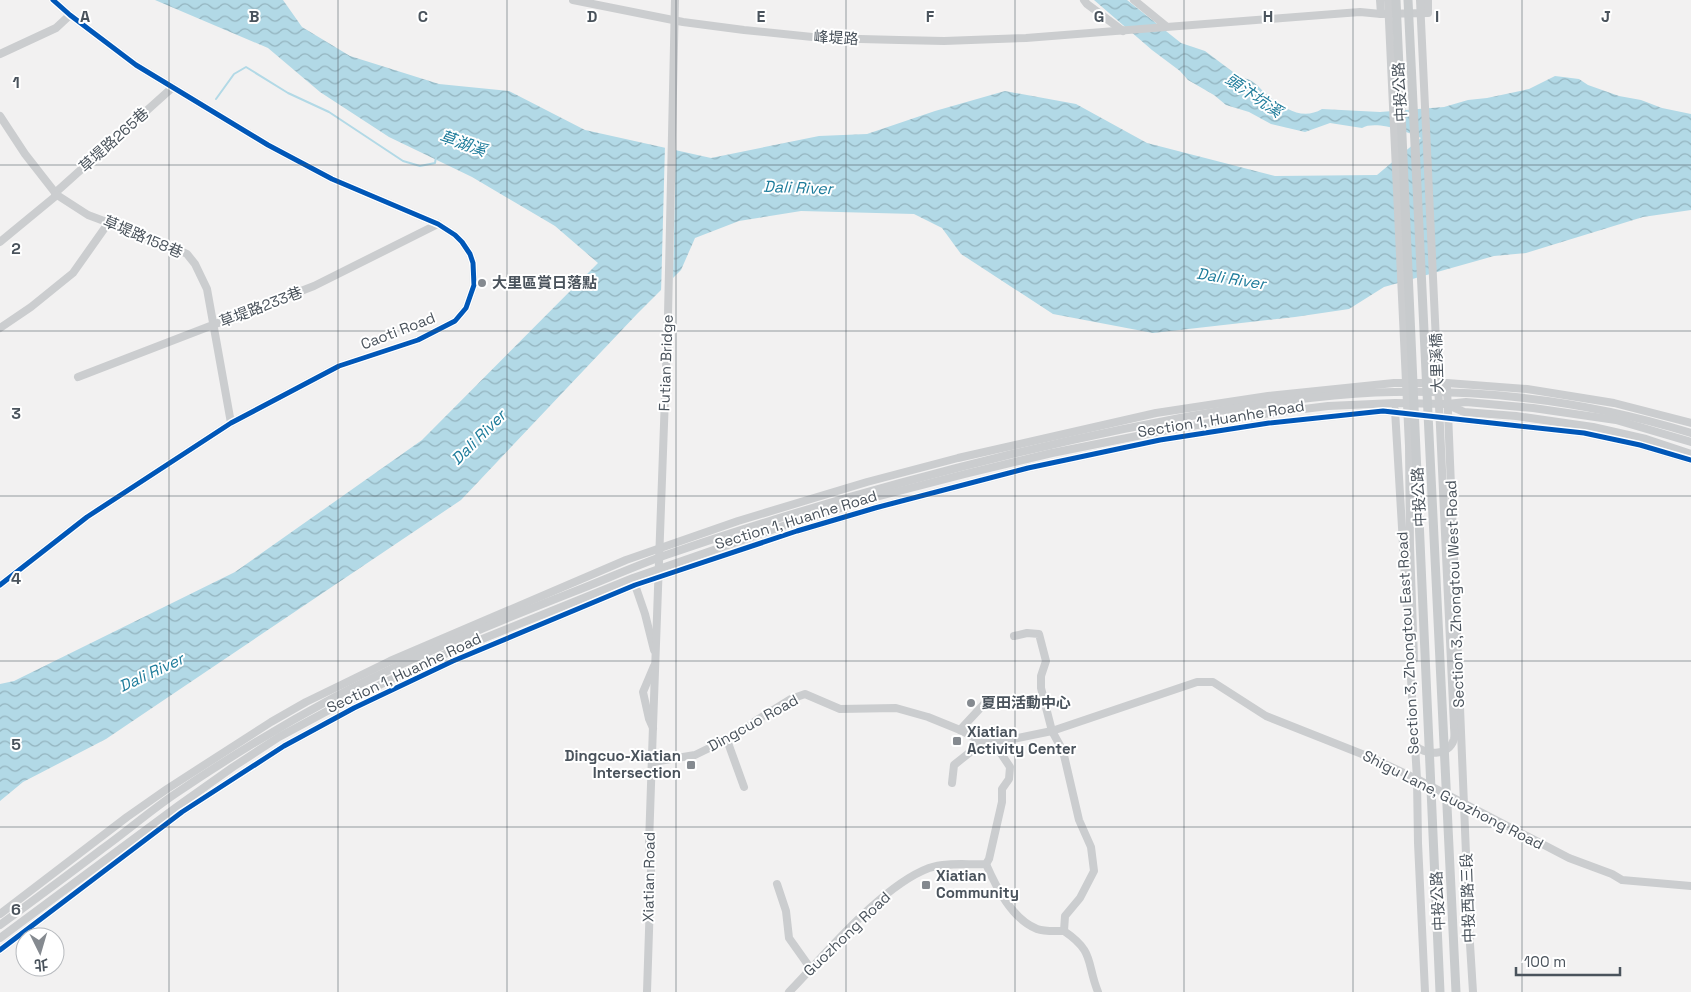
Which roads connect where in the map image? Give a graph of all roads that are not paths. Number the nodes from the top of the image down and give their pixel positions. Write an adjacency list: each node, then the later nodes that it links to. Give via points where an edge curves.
1 (53, 0): 13 (street, Caoti Road)
2 (573, 0): 15 (street, 峰堤路, via 684,22 822,38 944,41)
3 (675, 0): 48 (street, Futian Bridge, bridge)
4 (1084, 0): 15 (street)
5 (1134, 0): 14 (street)
6 (1380, 0): 12 (street)
7 (1388, 0): 45 (street, bridge, via 1409,446 1414,659)
8 (1396, 0): 74 (main road, 中投公路, bridge)
9 (1408, 0): 75 (main road, 中投公路, bridge)
10 (1420, 0): 47 (street, 大里溪橋, bridge)
11 (1428, 0): 12 (street, via 1428,13)
12 (1381, 14): 14 (street, via 1360,12)
13 (70, 15): 16 (street, via 56,28); 17 (street, Caoti Road, via 136,65)
14 (1166, 26): 15 (street)
15 (1123, 31)
16 (0, 54)
17 (172, 87): 19 (street, 草堤路265巷); 21 (street, Caoti Road, via 332,179)
18 (0, 116): 19 (street, 草堤路158巷)
19 (56, 194): 20 (street, 草堤路158巷, via 88,214); 22 (street, 草堤路265巷)
20 (109, 222): 23 (street, 草堤路158巷, via 187,254 207,289); 24 (street, via 73,273)
21 (438, 224): 23 (street, 草堤路233巷, via 314,286); 34 (street, Caoti Road, via 462,242 473,263 471,296 456,322 418,340 339,366)
22 (0, 242)
23 (213, 326): 25 (street, 草堤路233巷); 34 (street, 草堤路158巷)
24 (0, 328)
25 (78, 377)
26 (1394, 383): 27 (street, Section 1, Huanhe Road); 28 (street, Section 3, Zhongtou East Road); 40 (street, Section 1, Huanhe Road, via 1268,396 1156,413 1028,442 867,482 738,521)
27 (1447, 383): 29 (street, Section 3, Zhongtou West Road); 35 (street, Section 1, Huanhe Road, via 1527,389 1614,403)
28 (1394, 392): 29 (street, Section 1, Huanhe Road); 30 (street, Section 3, Zhongtou East Road); 41 (street, Section 1, Huanhe Road, via 1277,402 1077,438 850,497)
29 (1447, 393): 31 (street, Section 3, Zhongtou West Road); 36 (street, Section 1, Huanhe Road, via 1570,403 1644,418)
30 (1395, 403): 31 (street, Section 1, Huanhe Road); 32 (street, Section 3, Zhongtou East Road); 42 (street, Section 1, Huanhe Road, via 1328,406 1256,415 1052,453 876,497 783,526)
31 (1447, 404): 33 (street, Section 3, Zhongtou West Road); 37 (street, Section 1, Huanhe Road, via 1466,402 1533,408 1616,420); 38 (street, Section 1, Huanhe Road, via 1464,412 1593,426)
32 (1396, 413): 33 (street, Section 1, Huanhe Road); 42 (street, Section 1, Huanhe Road, via 1373,412 1269,422 1160,440 1028,468 875,508); 45 (street, Section 3, Zhongtou East Road)
33 (1447, 418): 39 (street, Section 1, Huanhe Road, via 1584,433); 55 (street, Section 3, Zhongtou West Road)
34 (231, 423): 43 (street, Caoti Road, via 87,517)
35 (1691, 423)
36 (1691, 433)
37 (1691, 442)
38 (1691, 454)
39 (1691, 460)
40 (626, 560): 41 (street); 64 (street, Section 1, Huanhe Road, via 390,661 306,702 167,789)
41 (630, 569): 42 (street); 65 (street, Section 1, Huanhe Road, via 424,654 322,704 172,796)
42 (634, 582): 48 (street, via 654,647 655,666 643,692); 67 (street, Section 1, Huanhe Road, via 445,654 344,702 279,738 178,806); 68 (street, Section 1, Huanhe Road, via 453,661 284,746 182,812)
43 (0, 585)
44 (1014, 636): 50 (street, via 1039,634 1046,661 1041,688)
45 (1411, 695): 54 (street, Section 3, Zhongtou East Road)
46 (984, 704): 49 (street)
47 (1454, 726): 54 (street, via 1454,738 1444,751 1423,752); 55 (street)
48 (653, 727): 56 (street, Xiatian Road)
49 (960, 730): 51 (street, Dingcuo Road, via 896,708 840,709 805,694 791,698); 52 (street, Dingcuo Road)
50 (1052, 730): 53 (street); 57 (street, Shigu Lane, Guozhong Road, via 1197,682 1213,682 1266,716); 66 (street, via 1063,750 1079,820 1091,847 1094,871 1080,898 1065,916)
51 (727, 740): 56 (street, Dingcuo Road, via 695,755); 59 (street)
52 (983, 742): 53 (street, Dingcuo Road); 58 (street, via 954,766)
53 (994, 743): 61 (street, via 1010,767)
54 (1414, 744): 57 (street, Section 3, Zhongtou East Road)
55 (1462, 756): 60 (street, Section 3, Zhongtou West Road)
56 (653, 762): 70 (street, Xiatian Road)
57 (1417, 779): 60 (street, Shigu Lane, Guozhong Road); 73 (street, Section 3, Zhongtou East Road)
58 (952, 783)
59 (744, 787)
60 (1464, 804): 63 (street, Shigu Lane, Guozhong Road, via 1569,858 1622,880); 76 (street, 中投西路三段)
61 (986, 864): 66 (street, via 1000,894 1027,924 1038,929); 69 (street, Guozhong Road, via 929,868 906,881 861,917)
62 (777, 884): 69 (street, via 786,911 789,938)
63 (1691, 886)
64 (0, 914)
65 (0, 926)
66 (1064, 931): 72 (street, via 1079,941 1087,953)
67 (0, 938)
68 (0, 950)
69 (811, 969): 71 (street, Guozhong Road)
70 (647, 992)
71 (789, 992)
72 (1098, 992)
73 (1425, 992)
74 (1440, 992)
75 (1456, 992)
76 (1473, 992)

